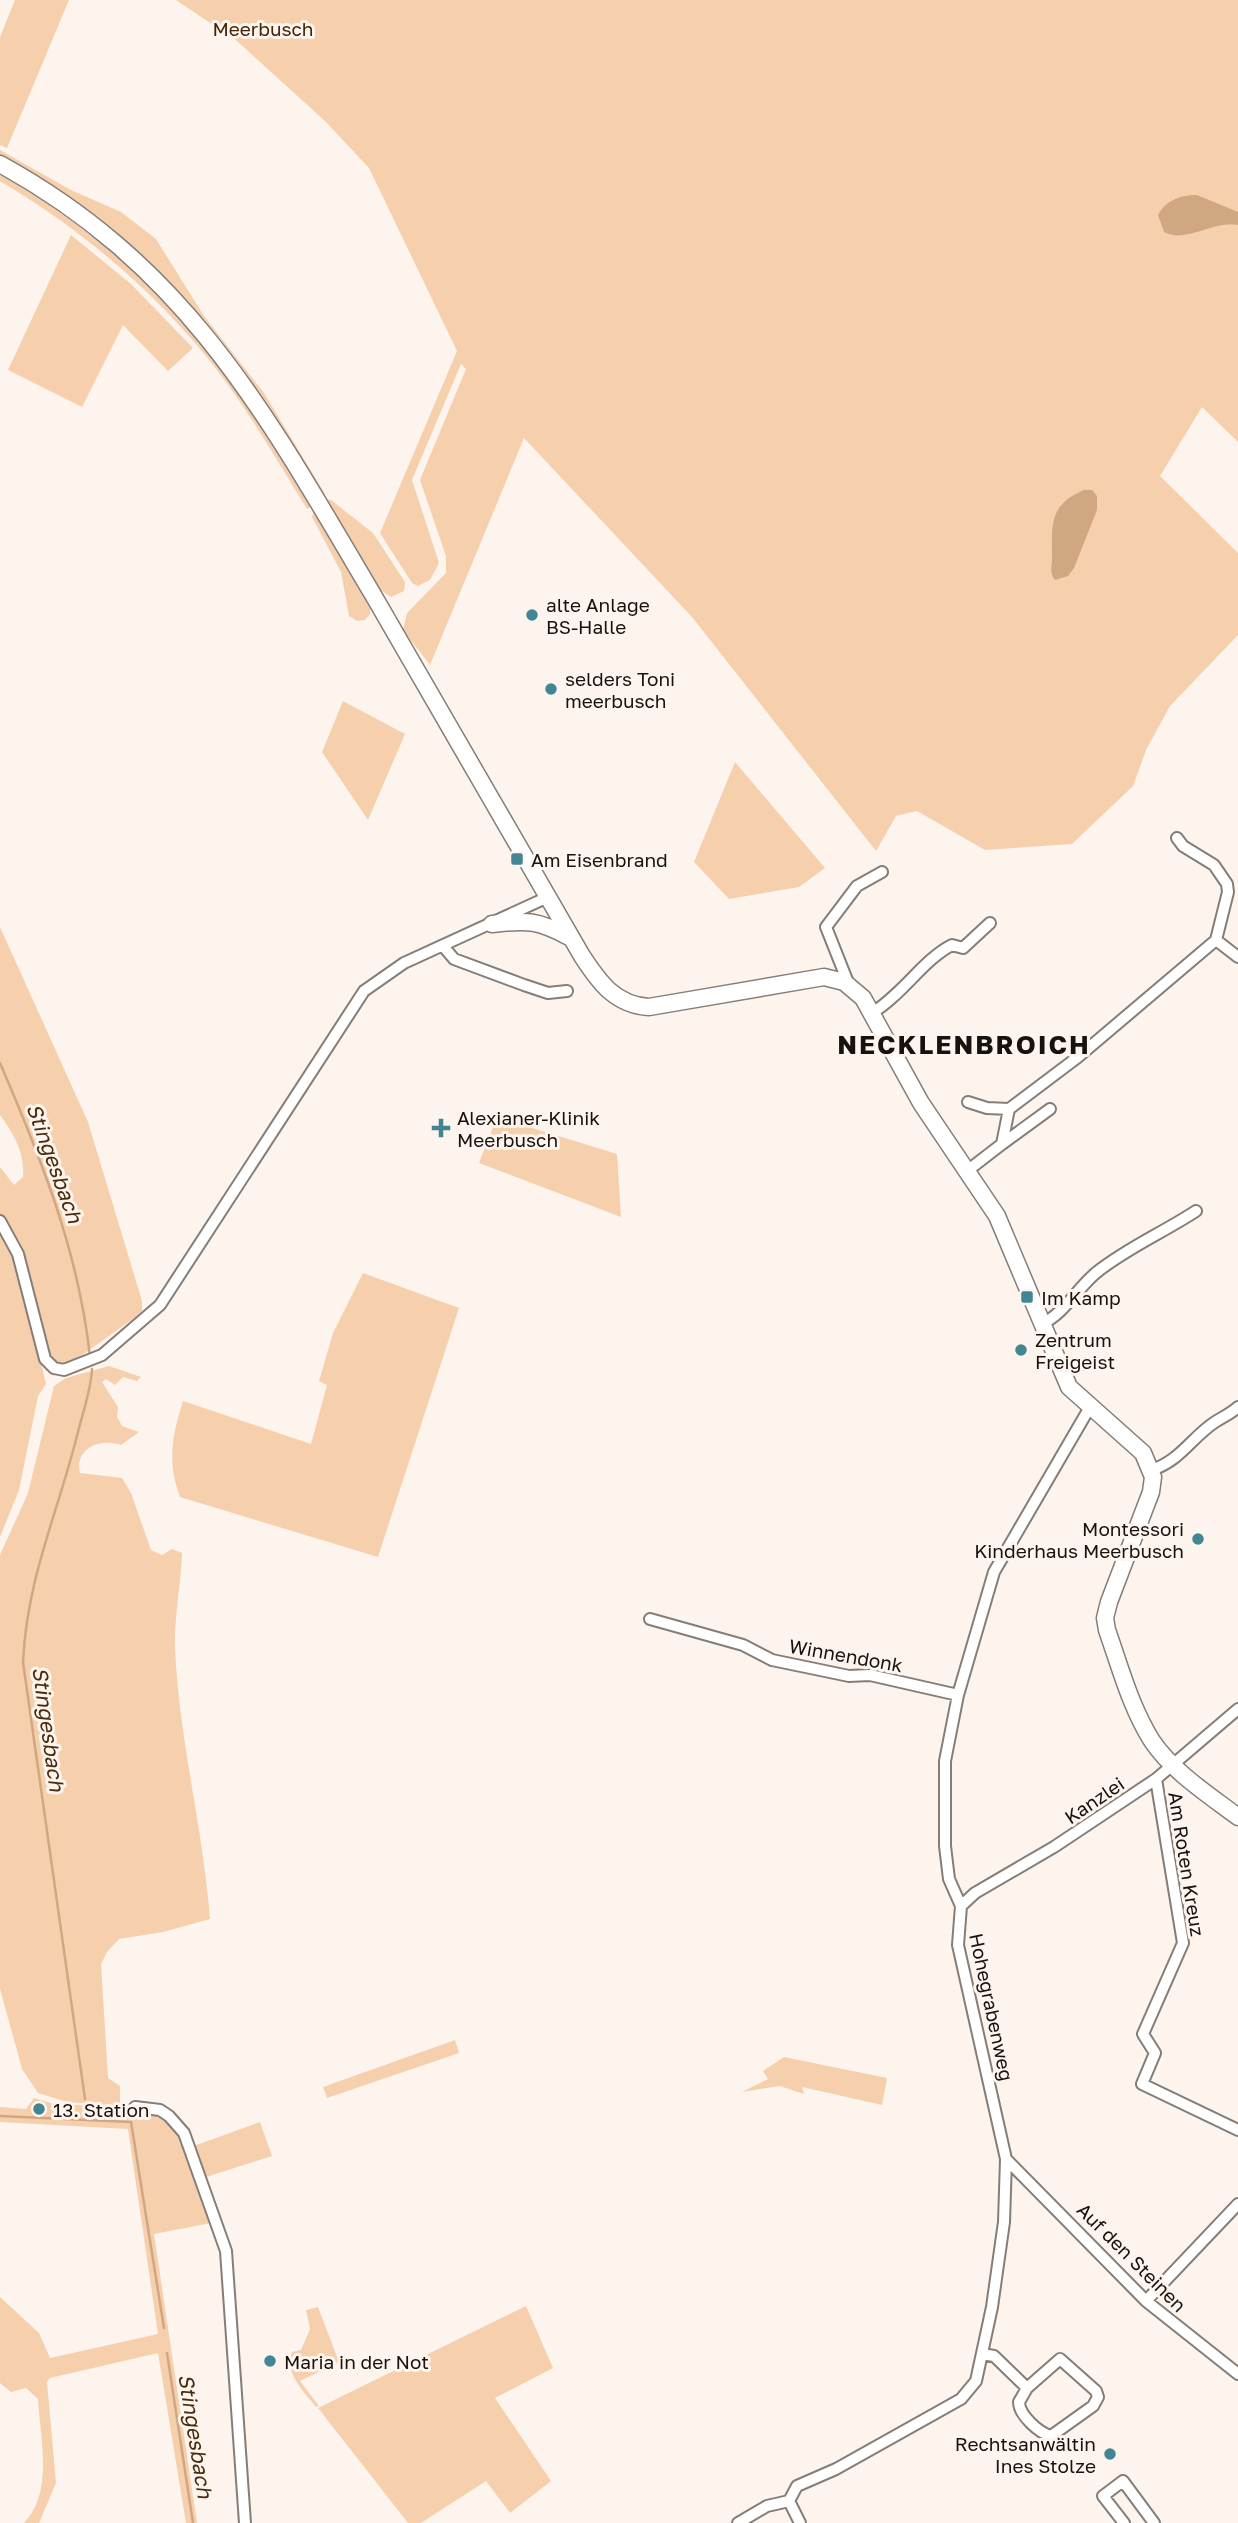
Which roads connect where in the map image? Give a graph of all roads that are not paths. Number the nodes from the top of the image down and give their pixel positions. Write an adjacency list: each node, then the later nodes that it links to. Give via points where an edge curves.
1 (0, 164): 4 (main road, via 57,199 133,259 187,312 236,372 433,695)
2 (1177, 838): 8 (street, via 1214,865 1227,884)
3 (882, 872): 11 (street, via 851,892 826,927)
4 (548, 897): 6 (street); 7 (main road)
5 (990, 923): 13 (street, via 963,948 952,945 941,950 905,988)
6 (492, 925): 7 (main road, via 531,920); 9 (street)
7 (571, 938): 11 (main road, via 603,987 623,1002 640,1007 818,977)
8 (1216, 940): 10 (street); 16 (street)
9 (443, 946): 12 (street, via 454,960 548,993); 20 (street, via 389,971 357,998 154,1312 102,1355 64,1370 45,1359 18,1254)
10 (1238, 957)
11 (849, 985): 13 (main road)
12 (567, 991)
13 (872, 1013): 18 (main road, via 928,1115)
14 (968, 1102): 16 (street)
15 (1050, 1109): 17 (street)
16 (1009, 1110): 17 (street)
17 (1002, 1144): 18 (street)
18 (967, 1171): 21 (main road, via 1005,1232)
19 (1196, 1211): 21 (street, via 1115,1258 1085,1283 1060,1313)
20 (0, 1222)
21 (1042, 1324): 22 (main road, via 1069,1387)
22 (1090, 1407): 24 (main road, via 1135,1443); 26 (street, Hohegrabenweg, via 994,1572)
23 (1238, 1407): 24 (street, via 1171,1461)
24 (1151, 1470): 28 (main road, via 1151,1492 1105,1624 1141,1721)
25 (650, 1619): 26 (street, Winnendonk, via 743,1645 772,1660)
26 (958, 1695): 31 (street, Hohegrabenweg, via 945,1761 943,1805 949,1879)
27 (1238, 1709): 28 (street, Kanzlei)
28 (1174, 1766): 29 (street, Kanzlei); 30 (main road)
29 (1156, 1779): 31 (street, Kanzlei); 33 (street, Am Roten Kreuz, via 1184,1943 1143,2034 1155,2053 1142,2084)
30 (1238, 1817)
31 (961, 1906): 34 (street, Hohegrabenweg, via 958,1945)
32 (135, 2107): 42 (street, via 160,2110 184,2133 226,2251)
33 (1238, 2130)
34 (1006, 2159): 36 (street, Auf den Steinen); 37 (street, Hohegrabenweg, via 1004,2222)
35 (1238, 2204): 36 (street)
36 (1146, 2301): 38 (street, Auf den Steinen)
37 (982, 2354): 39 (street, via 994,2356); 40 (street, Hohegrabenweg, via 976,2381 961,2399 797,2486)
38 (1238, 2374)
39 (1027, 2388): 39 (street, via 1020,2395 1019,2408 1051,2436 1093,2406 1098,2397 1060,2359)
40 (789, 2501): 43 (street, Hohegrabenweg); 44 (street)
41 (1150, 2522): 45 (street, via 1123,2481 1103,2496)
42 (245, 2523)
43 (738, 2523)
44 (800, 2523)
45 (1124, 2523)

